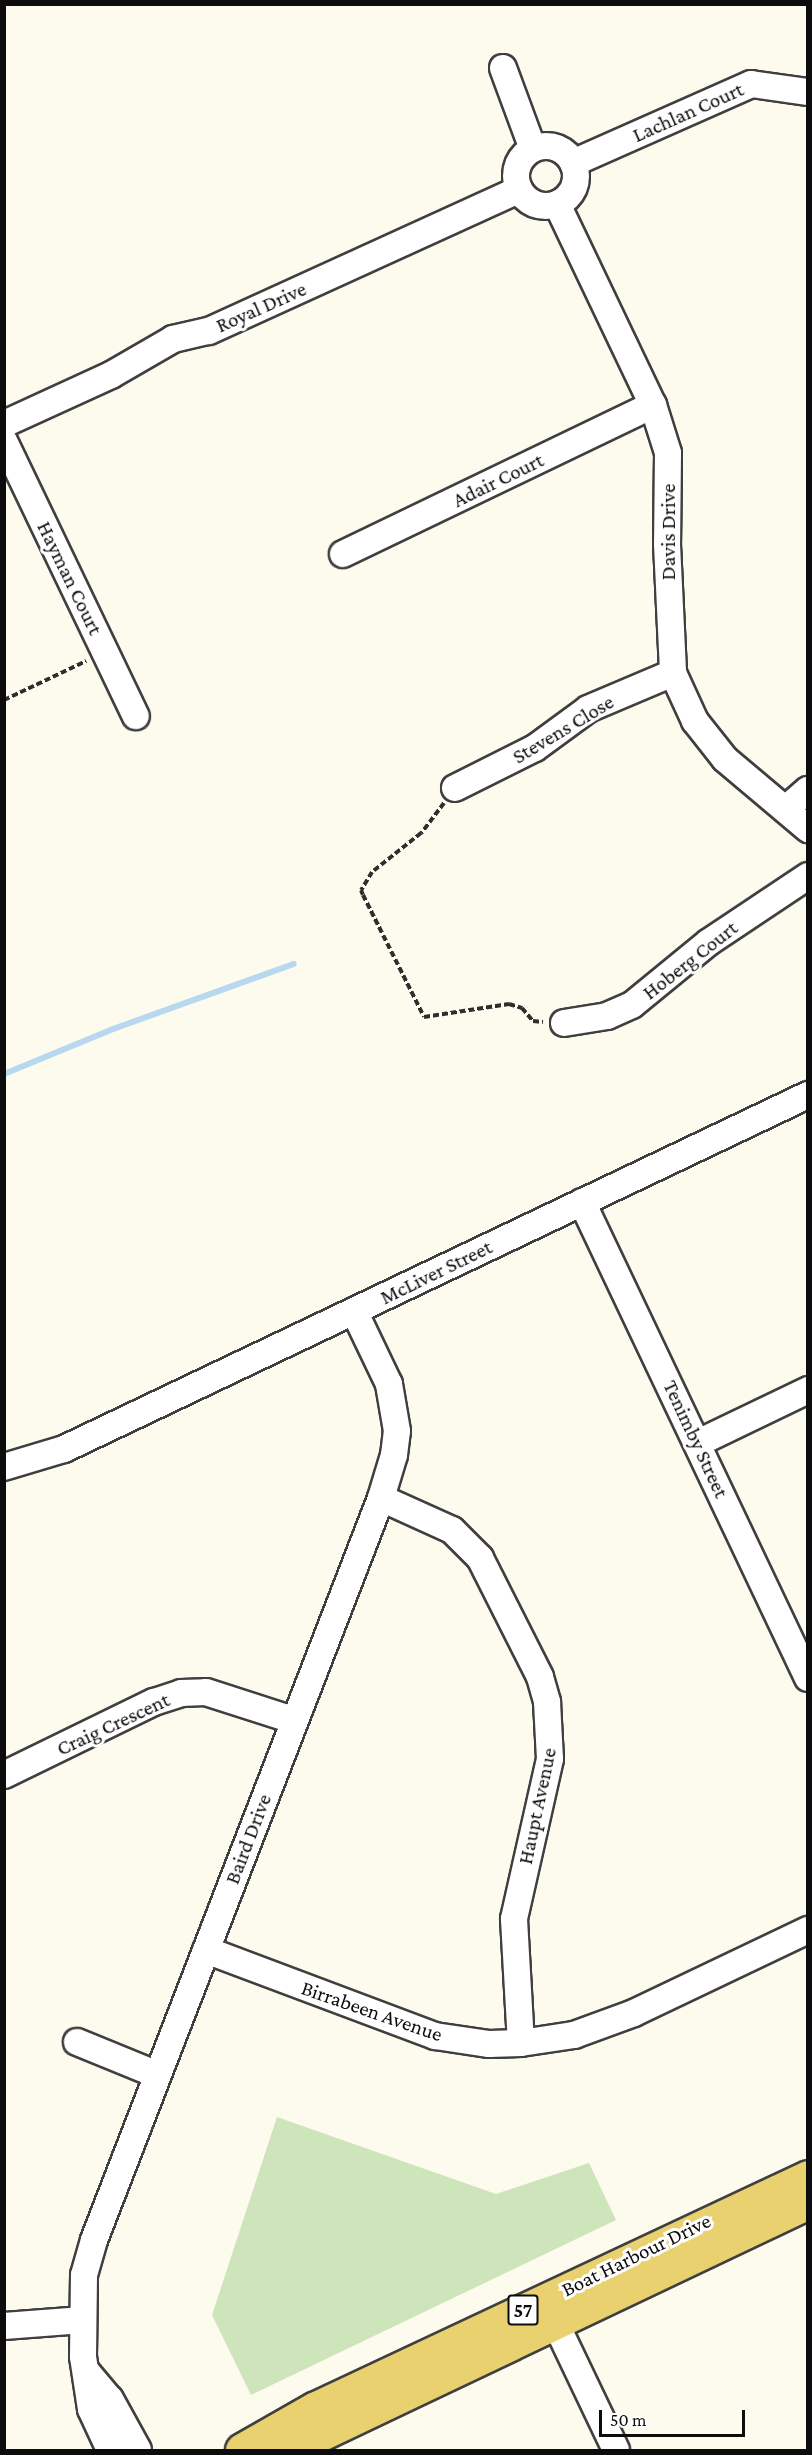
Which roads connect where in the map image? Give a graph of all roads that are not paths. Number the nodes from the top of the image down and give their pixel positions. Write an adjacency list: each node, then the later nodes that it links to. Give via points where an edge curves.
1 (503, 68): 3 (street)
2 (807, 92): 4 (street, Lachlan Court, via 751,84)
3 (533, 149): 4 (street, via 552,147); 5 (street, via 525,154 516,171)
4 (573, 163): 6 (street, via 576,183 566,199)
5 (519, 190): 6 (street, via 535,204); 8 (street, Royal Drive, via 209,331 173,339 111,375)
6 (557, 204): 7 (street, Davis Drive)
7 (652, 405): 10 (street, Adair Court); 11 (street, Davis Drive, via 668,453 667,544)
8 (4, 424)
9 (4, 441): 12 (street, Hayman Court)
10 (343, 554)
11 (673, 673): 13 (street, Stevens Close, via 588,709 535,748); 15 (street, Davis Drive, via 695,721 725,759)
12 (136, 716)
13 (455, 788)
14 (807, 790): 15 (street)
15 (787, 808): 16 (street, Davis Drive)
16 (807, 829)
17 (807, 876): 18 (street, Hoberg Court, via 709,942 632,1005 607,1016)
18 (564, 1023)
19 (807, 1095): 20 (street, McLiver Street)
20 (582, 1202): 21 (street, McLiver Street); 23 (street, Tenimby Street)
21 (354, 1311): 24 (street, McLiver Street); 27 (street, Baird Drive, via 389,1384 395,1408 394,1455)
22 (807, 1390): 23 (street)
23 (698, 1443): 28 (street, Tenimby Street)
24 (63, 1449): 25 (street, McLiver Street); 26 (street, McLiver Street)
25 (4, 1467)
26 (4, 1484)
27 (381, 1498): 29 (street, Baird Drive); 34 (street, Haupt Avenue, via 452,1530 480,1558 540,1677 548,1702 550,1759 514,1919)
28 (806, 1672)
29 (293, 1720): 30 (street, Craig Crescent, via 206,1692 181,1693 154,1701); 32 (street, Baird Drive)
30 (4, 1775)
31 (807, 1930): 34 (street, Birrabeen Avenue, via 624,2017 574,2035)
32 (206, 1950): 34 (street, Birrabeen Avenue, via 414,2030 460,2041); 35 (street, Baird Drive)
33 (77, 2042): 35 (street)
34 (521, 2043)
35 (158, 2075): 38 (street, Baird Drive, via 94,2240 84,2275)
36 (807, 2177): 44 (main road, Boat Harbour Drive / 57, via 314,2409)
37 (807, 2202): 39 (main road, Boat Harbour Drive / 57)
38 (83, 2320): 40 (street); 41 (street, Baird Drive)
39 (554, 2320): 45 (main road, Boat Harbour Drive / 57); 46 (street)
40 (4, 2326)
41 (87, 2372): 42 (street, Baird Drive, via 91,2409); 43 (street, via 110,2399)
42 (110, 2451)
43 (138, 2451)
44 (242, 2451)
45 (287, 2451)
46 (616, 2451)

